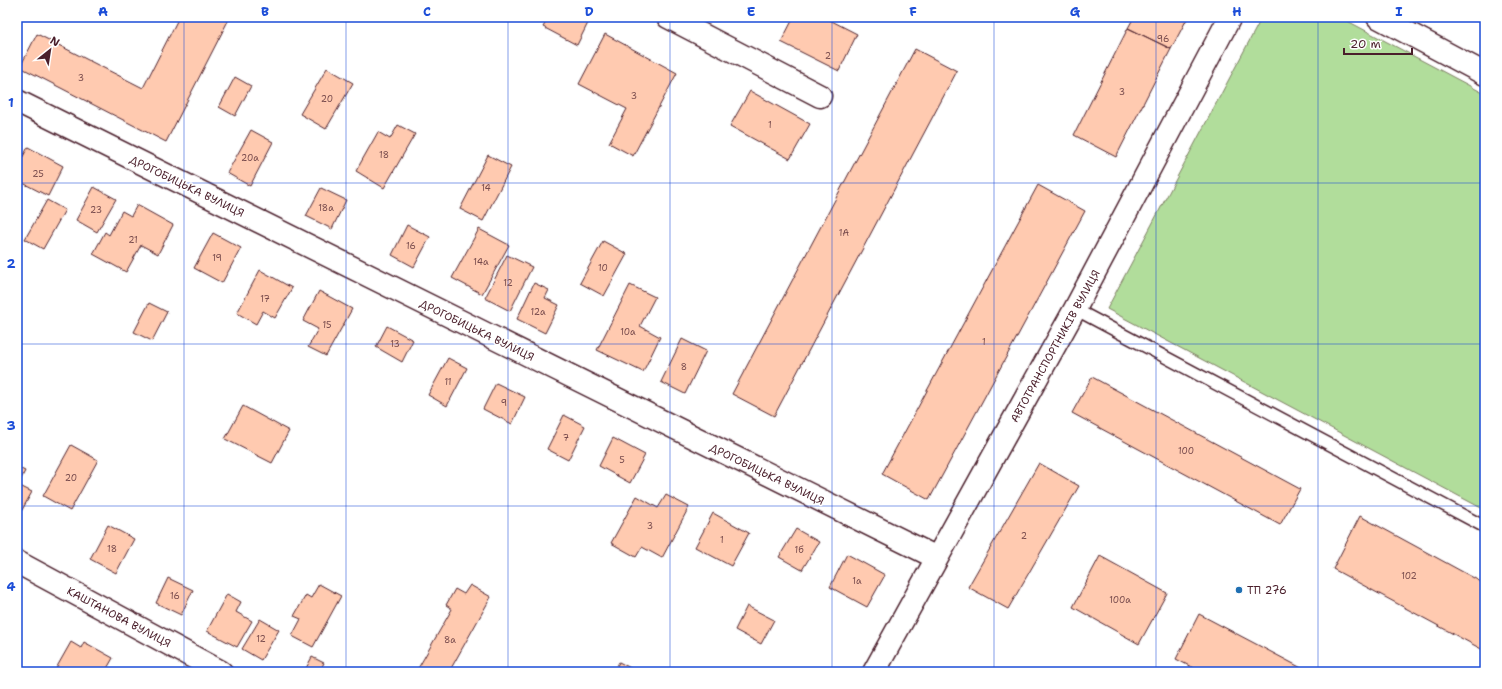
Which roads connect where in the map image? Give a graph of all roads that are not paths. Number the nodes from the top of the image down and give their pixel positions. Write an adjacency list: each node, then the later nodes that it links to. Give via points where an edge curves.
1 (668, 17): 5 (street)
2 (1230, 17): 7 (street, АВТОТРАНСПОРТНИКІВ ВУЛИЦЯ)
3 (1378, 17): 4 (street)
4 (1485, 74)
5 (820, 96)
6 (17, 101): 9 (street, ДРОГОБИЦЬКА ВУЛИЦЯ)
7 (1075, 309): 8 (lane); 9 (street, АВТОТРАНСПОРТНИКІВ ВУЛИЦЯ)
8 (1485, 527)
9 (938, 558): 12 (street, АВТОТРАНСПОРТНИКІВ ВУЛИЦЯ)
10 (17, 562): 11 (street, КАШТАНОВА ВУЛИЦЯ)
11 (220, 672)
12 (874, 672)

